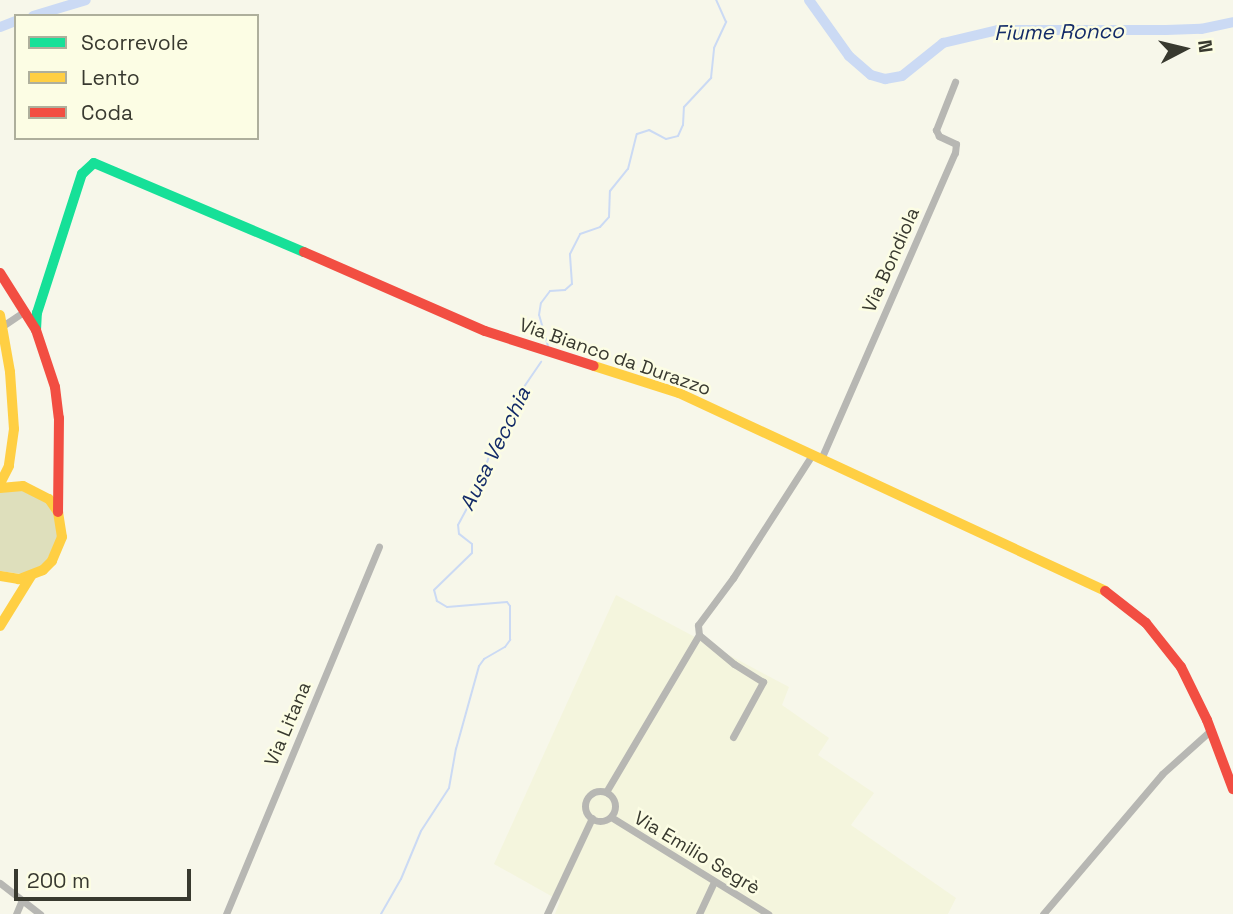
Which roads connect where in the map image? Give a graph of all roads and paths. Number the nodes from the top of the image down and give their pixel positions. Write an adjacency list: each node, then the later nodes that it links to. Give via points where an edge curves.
1 (955, 82): 8 (street, Via Bondiola, via 936,130 956,144 955,153)
2 (0, 273): 4 (street)
3 (43, 293): 4 (street, via 36,304); 7 (street, Via Bianco da Durazzo); 8 (street, Via Bianco da Durazzo, via 82,174 94,163 102,164 485,331 679,393)
4 (22, 307): 6 (street); 7 (street)
5 (0, 315): 6 (street)
6 (2, 328): 9 (street, via 14,429 9,466)
7 (36, 330): 10 (street, via 52,374 59,418)
8 (817, 457): 15 (street, via 700,622); 16 (street, Via Bianco da Durazzo, via 1105,591 1146,623 1181,667)
9 (0, 486): 10 (street, via 37,490)
10 (58, 512): 13 (street, via 62,524 59,550 43,570)
11 (379, 547): 27 (street, Via Litana)
12 (0, 576): 13 (street)
13 (31, 576): 14 (street)
14 (0, 626)
15 (699, 635): 17 (street, via 763,682); 19 (street)
16 (1210, 730): 18 (street, Via Bianco da Durazzo); 31 (street, via 1162,774)
17 (733, 737)
18 (1233, 789)
19 (606, 792): 20 (street, via 615,804); 21 (street, via 597,791 588,798 585,807)
20 (611, 817): 21 (street); 22 (street, Via Emilio Segrè)
21 (592, 818): 28 (street)
22 (714, 881): 29 (street); 30 (street, Via Emilio Segrè)
23 (0, 883): 24 (street)
24 (23, 900): 25 (street); 26 (street)
25 (16, 914)
26 (40, 914)
27 (226, 914)
28 (547, 914)
29 (699, 914)
30 (768, 914)
31 (1043, 914)

